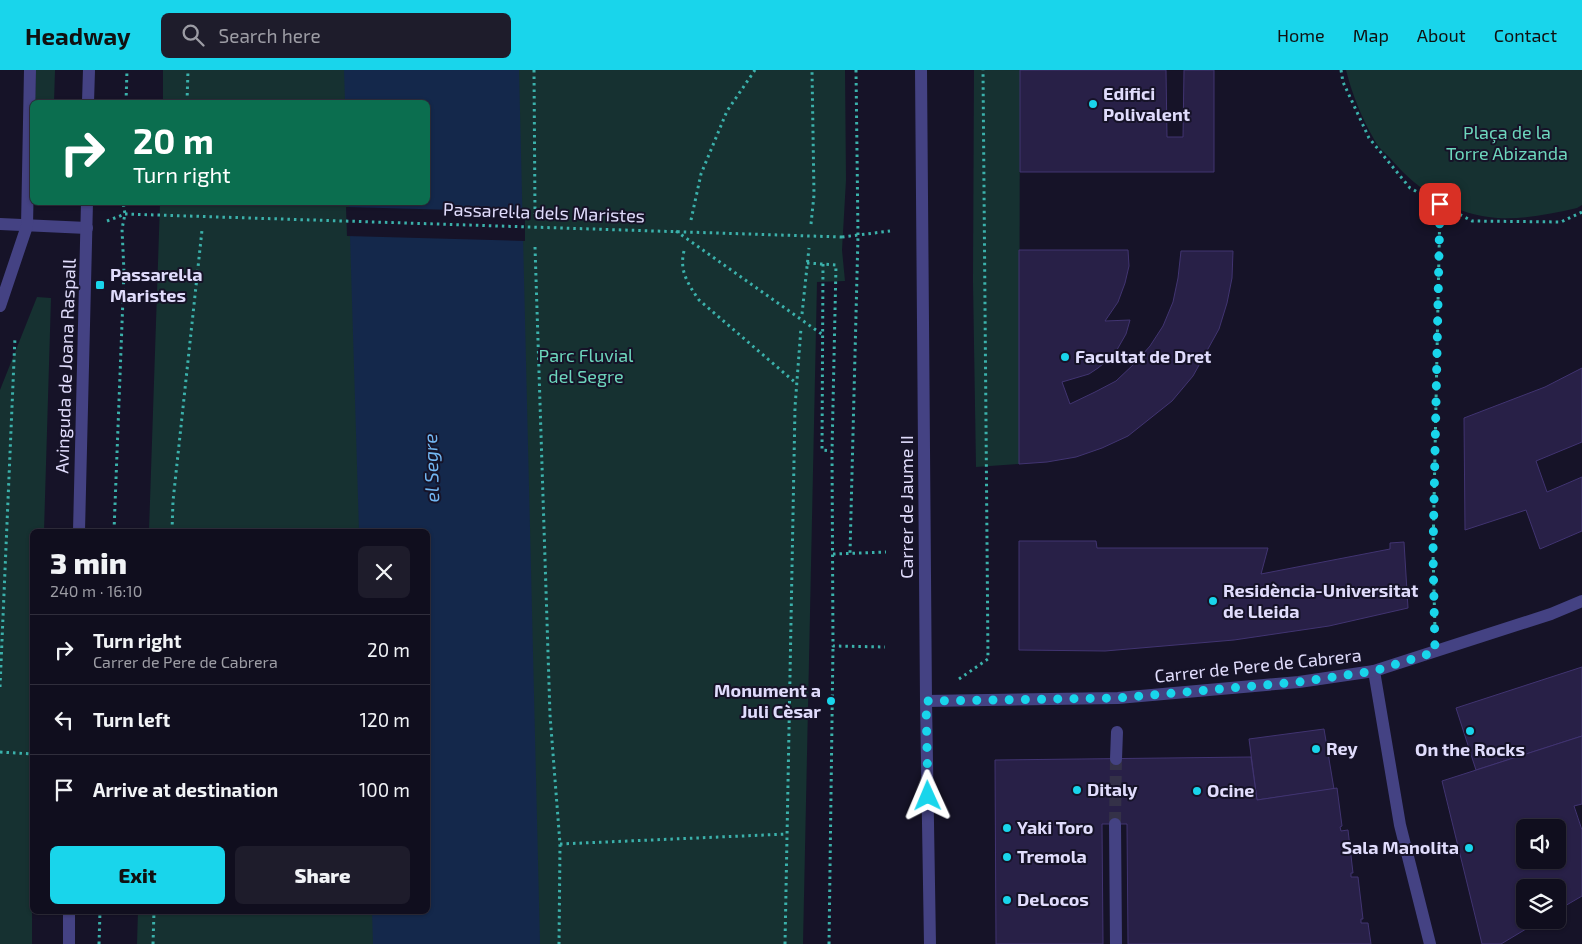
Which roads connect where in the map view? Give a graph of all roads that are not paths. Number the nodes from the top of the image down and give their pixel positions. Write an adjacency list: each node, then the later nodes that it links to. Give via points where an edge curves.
1 (30, 70): 7 (street)
2 (89, 70): 4 (street)
3 (921, 70): 13 (street, Carrer de Jaume II)
4 (88, 100)
5 (87, 205): 8 (street, Avinguda de Joana Raspall)
6 (0, 224): 7 (street)
7 (27, 226): 8 (street); 9 (street)
8 (87, 228): 10 (street, Avinguda de Joana Raspall)
9 (0, 306)
10 (79, 529)
11 (1582, 601): 12 (street, Carrer de Pere de Cabrera, via 1552,614)
12 (1374, 671): 13 (street, Carrer de Pere de Cabrera, via 1299,682 1118,698); 21 (street, via 1400,825)
13 (926, 701): 19 (street, Carrer de Jaume II)
14 (1117, 732): 15 (street)
15 (1116, 758)
16 (1115, 824): 20 (street)
17 (69, 914): 18 (street)
18 (69, 944)
19 (930, 944)
20 (1116, 944)
21 (1430, 944)

